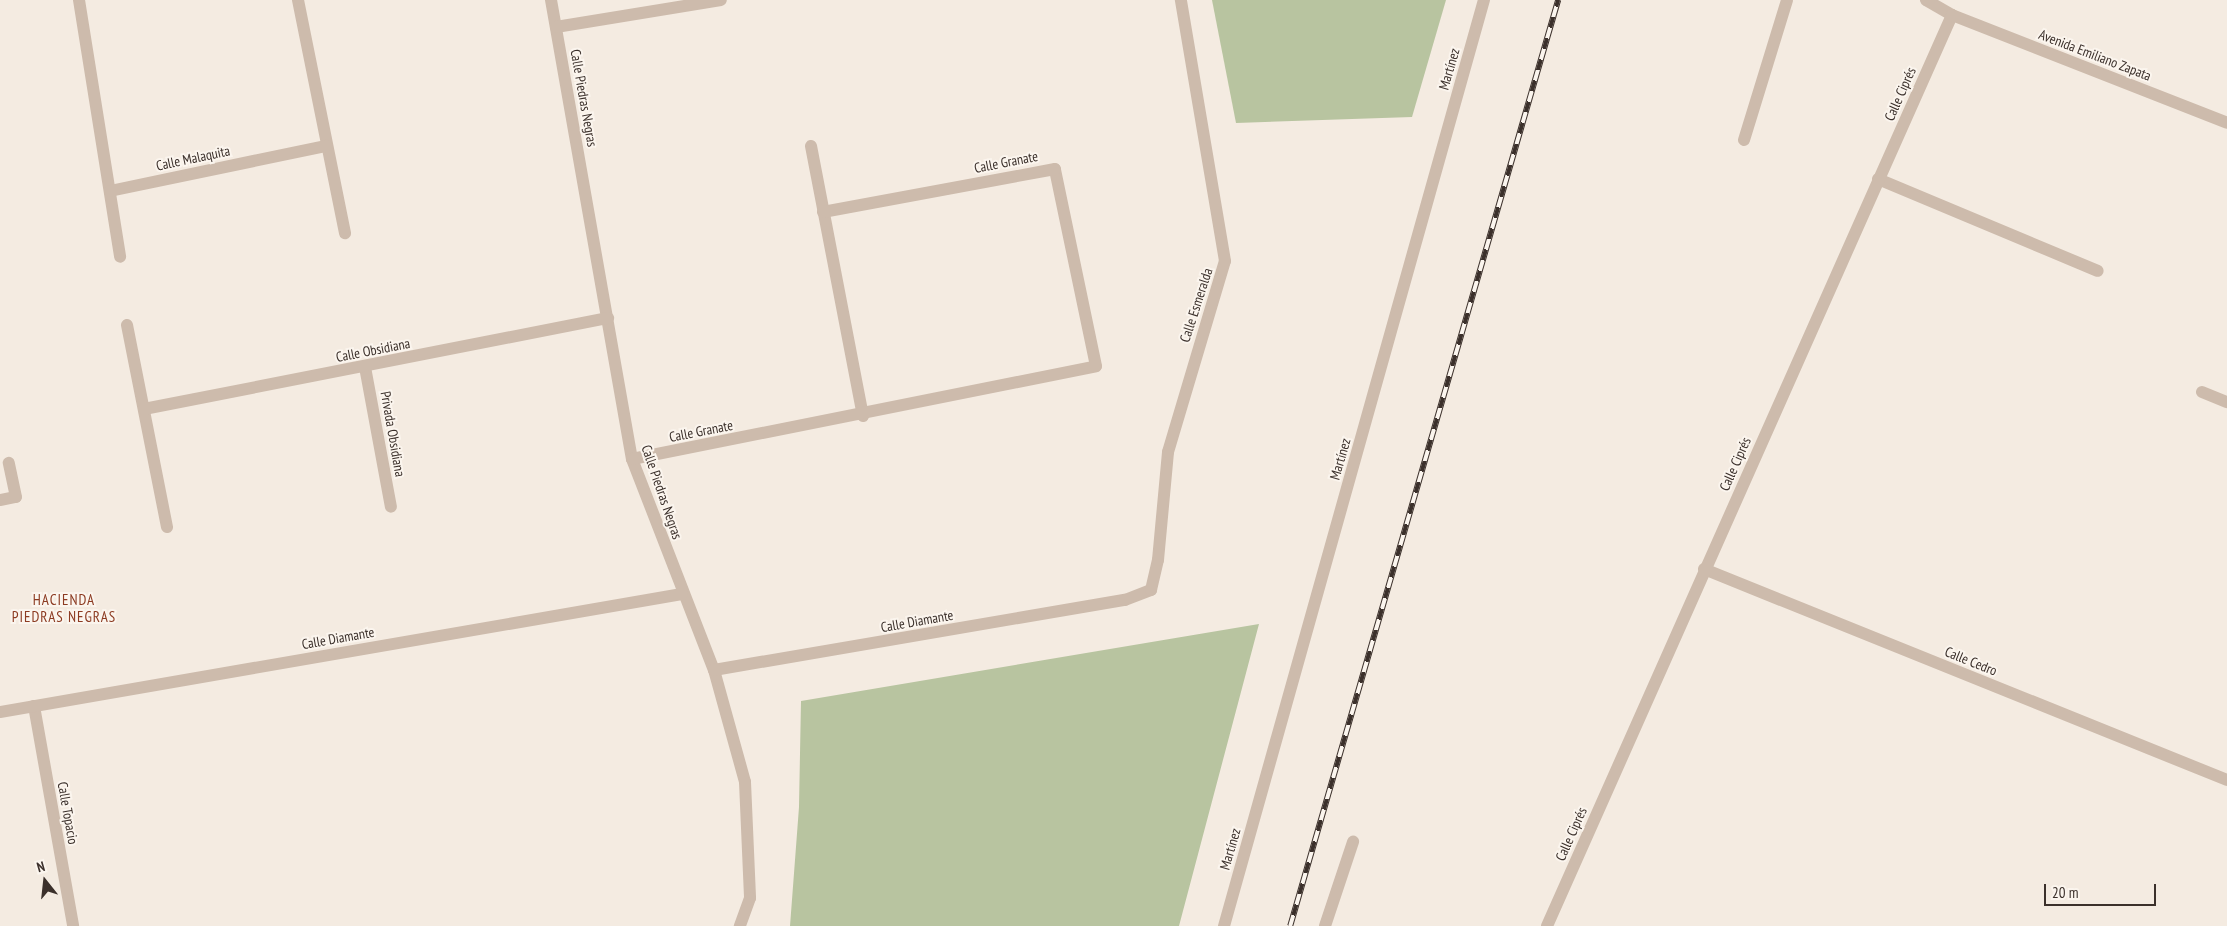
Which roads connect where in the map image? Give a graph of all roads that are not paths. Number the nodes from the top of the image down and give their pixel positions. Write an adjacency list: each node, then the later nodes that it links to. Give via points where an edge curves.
1 (79, 0): 16 (street)
2 (298, 0): 13 (street)
3 (551, 0): 10 (street, Calle Piedras Negras)
4 (720, 0): 10 (street)
5 (1181, 0): 35 (street, Calle Esmeralda, via 1226,261 1168,452 1158,560 1150,590)
6 (1484, 0): 43 (street, Martínez)
7 (1787, 0): 12 (street)
8 (1926, 0): 9 (street, Avenida Emiliano Zapata)
9 (1952, 15): 11 (street, Avenida Emiliano Zapata); 15 (street, Calle Ciprés)
10 (556, 27): 21 (street, Calle Piedras Negras)
11 (2227, 123)
12 (1744, 140)
13 (326, 146): 16 (street, Calle Malaquita); 18 (street)
14 (811, 146): 17 (street)
15 (1878, 179): 20 (street); 33 (street, Calle Ciprés)
16 (110, 191): 19 (street)
17 (823, 212): 27 (street); 27 (street, Calle Granate, via 1055,169 1096,366)
18 (345, 233)
19 (120, 257)
20 (2098, 271)
21 (608, 318): 23 (street, Calle Obsidiana); 28 (street, Calle Piedras Negras)
22 (127, 326): 26 (street)
23 (365, 367): 26 (street, Calle Obsidiana); 31 (street, Privada Obsidiana)
24 (2202, 392): 25 (street)
25 (2227, 402)
26 (144, 409): 32 (street)
27 (863, 416): 28 (street, Calle Granate)
28 (632, 459): 34 (street, Calle Piedras Negras)
29 (9, 463): 30 (street, via 16,497)
30 (0, 500)
31 (391, 507)
32 (167, 527)
33 (1704, 569): 39 (street, Calle Cedro); 45 (street, Calle Ciprés)
34 (682, 594): 36 (street, Calle Piedras Negras); 37 (street, Calle Diamante)
35 (1125, 600): 36 (street, Calle Diamante)
36 (714, 670): 42 (street, Calle Piedras Negras, via 745,782 750,898)
37 (34, 706): 38 (street, Calle Diamante); 41 (street, Calle Topacio)
38 (0, 712)
39 (2227, 780)
40 (1354, 842): 44 (street)
41 (73, 926)
42 (740, 926)
43 (1224, 926)
44 (1325, 926)
45 (1547, 926)

